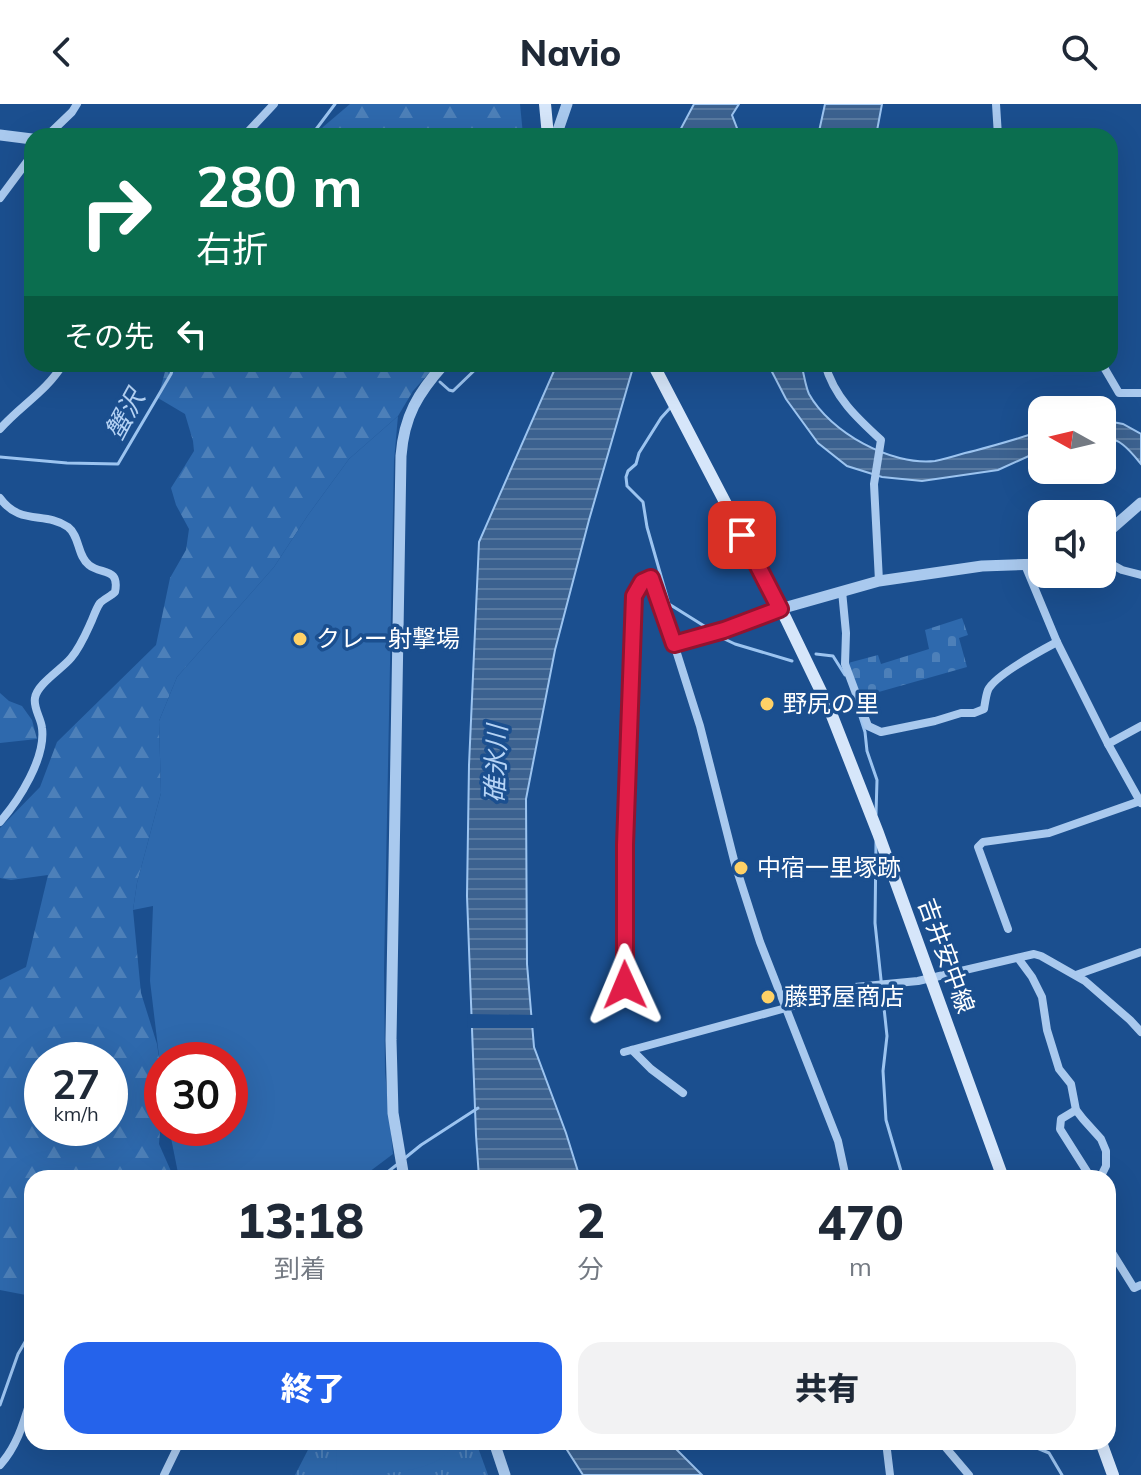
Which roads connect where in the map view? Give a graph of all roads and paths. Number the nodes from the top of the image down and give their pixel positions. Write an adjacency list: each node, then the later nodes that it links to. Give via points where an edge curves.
1 (77, 104): 6 (street)
2 (274, 104): 7 (street)
3 (545, 104): 8 (main road)
4 (567, 104): 9 (street)
5 (996, 104): 10 (street)
6 (55, 128)
7 (252, 128)
8 (547, 128)
9 (559, 128)
10 (998, 128)
11 (0, 135): 12 (street)
12 (24, 138)
13 (24, 166): 14 (street)
14 (0, 198)
15 (57, 372): 21 (street)
16 (437, 372): 51 (street, via 409,414 401,456 391,1040 392,1104)
17 (657, 372): 32 (main road, 吉井安中線)
18 (827, 372): 30 (street, via 848,409 881,440 875,482)
19 (1107, 372): 20 (street, via 1119,393)
20 (1141, 393)
21 (0, 429)
22 (0, 498): 38 (street, via 21,516 66,526 84,560 109,572 116,585 100,603 74,654 36,694 42,728 39,753)
23 (1141, 503): 24 (street)
24 (1116, 525)
25 (1025, 565): 26 (street); 30 (street); 33 (street)
26 (1028, 565)
27 (1116, 567): 28 (street)
28 (1141, 575)
29 (651, 578): 34 (street); 44 (street, via 637,589 633,605)
30 (879, 581): 31 (street)
31 (842, 591): 32 (street); 33 (street, via 845,664 868,726 881,732 984,709 995,680)
32 (780, 609): 34 (street); 43 (main road, 吉井安中線, via 854,768)
33 (1057, 642): 36 (street)
34 (674, 644): 45 (street, via 735,864)
35 (1141, 726): 36 (street)
36 (1108, 744): 37 (street)
37 (1140, 802): 39 (street, via 1049,833 983,842 978,847)
38 (0, 822)
39 (1008, 929)
40 (1141, 952): 42 (street)
41 (1018, 958): 42 (street, via 1041,956); 43 (street); 50 (street, via 1042,997 1047,1030 1059,1069 1071,1084)
42 (1076, 975): 47 (street)
43 (930, 978): 45 (street, via 855,987); 53 (main road, 吉井安中線)
44 (625, 985)
45 (786, 1008): 49 (street, via 628,1051); 52 (street)
46 (1141, 1015): 47 (street)
47 (1130, 1020): 48 (street)
48 (1141, 1032)
49 (683, 1093)
50 (1076, 1110): 54 (street, via 1061,1119 1060,1129); 55 (street, via 1101,1139)
51 (401, 1170)
52 (844, 1170)
53 (1000, 1170)
54 (1086, 1170)
55 (1104, 1170)
56 (1116, 1259): 57 (street, via 1134,1288)
57 (1141, 1285)
58 (24, 1419): 64 (street, via 13,1449)
59 (176, 1450): 65 (street)
60 (497, 1450): 66 (street)
61 (887, 1450): 67 (street)
62 (948, 1450): 68 (street)
63 (1104, 1450): 69 (main road)
64 (0, 1465)
65 (164, 1475)
66 (505, 1475)
67 (890, 1475)
68 (969, 1475)
69 (1113, 1475)

